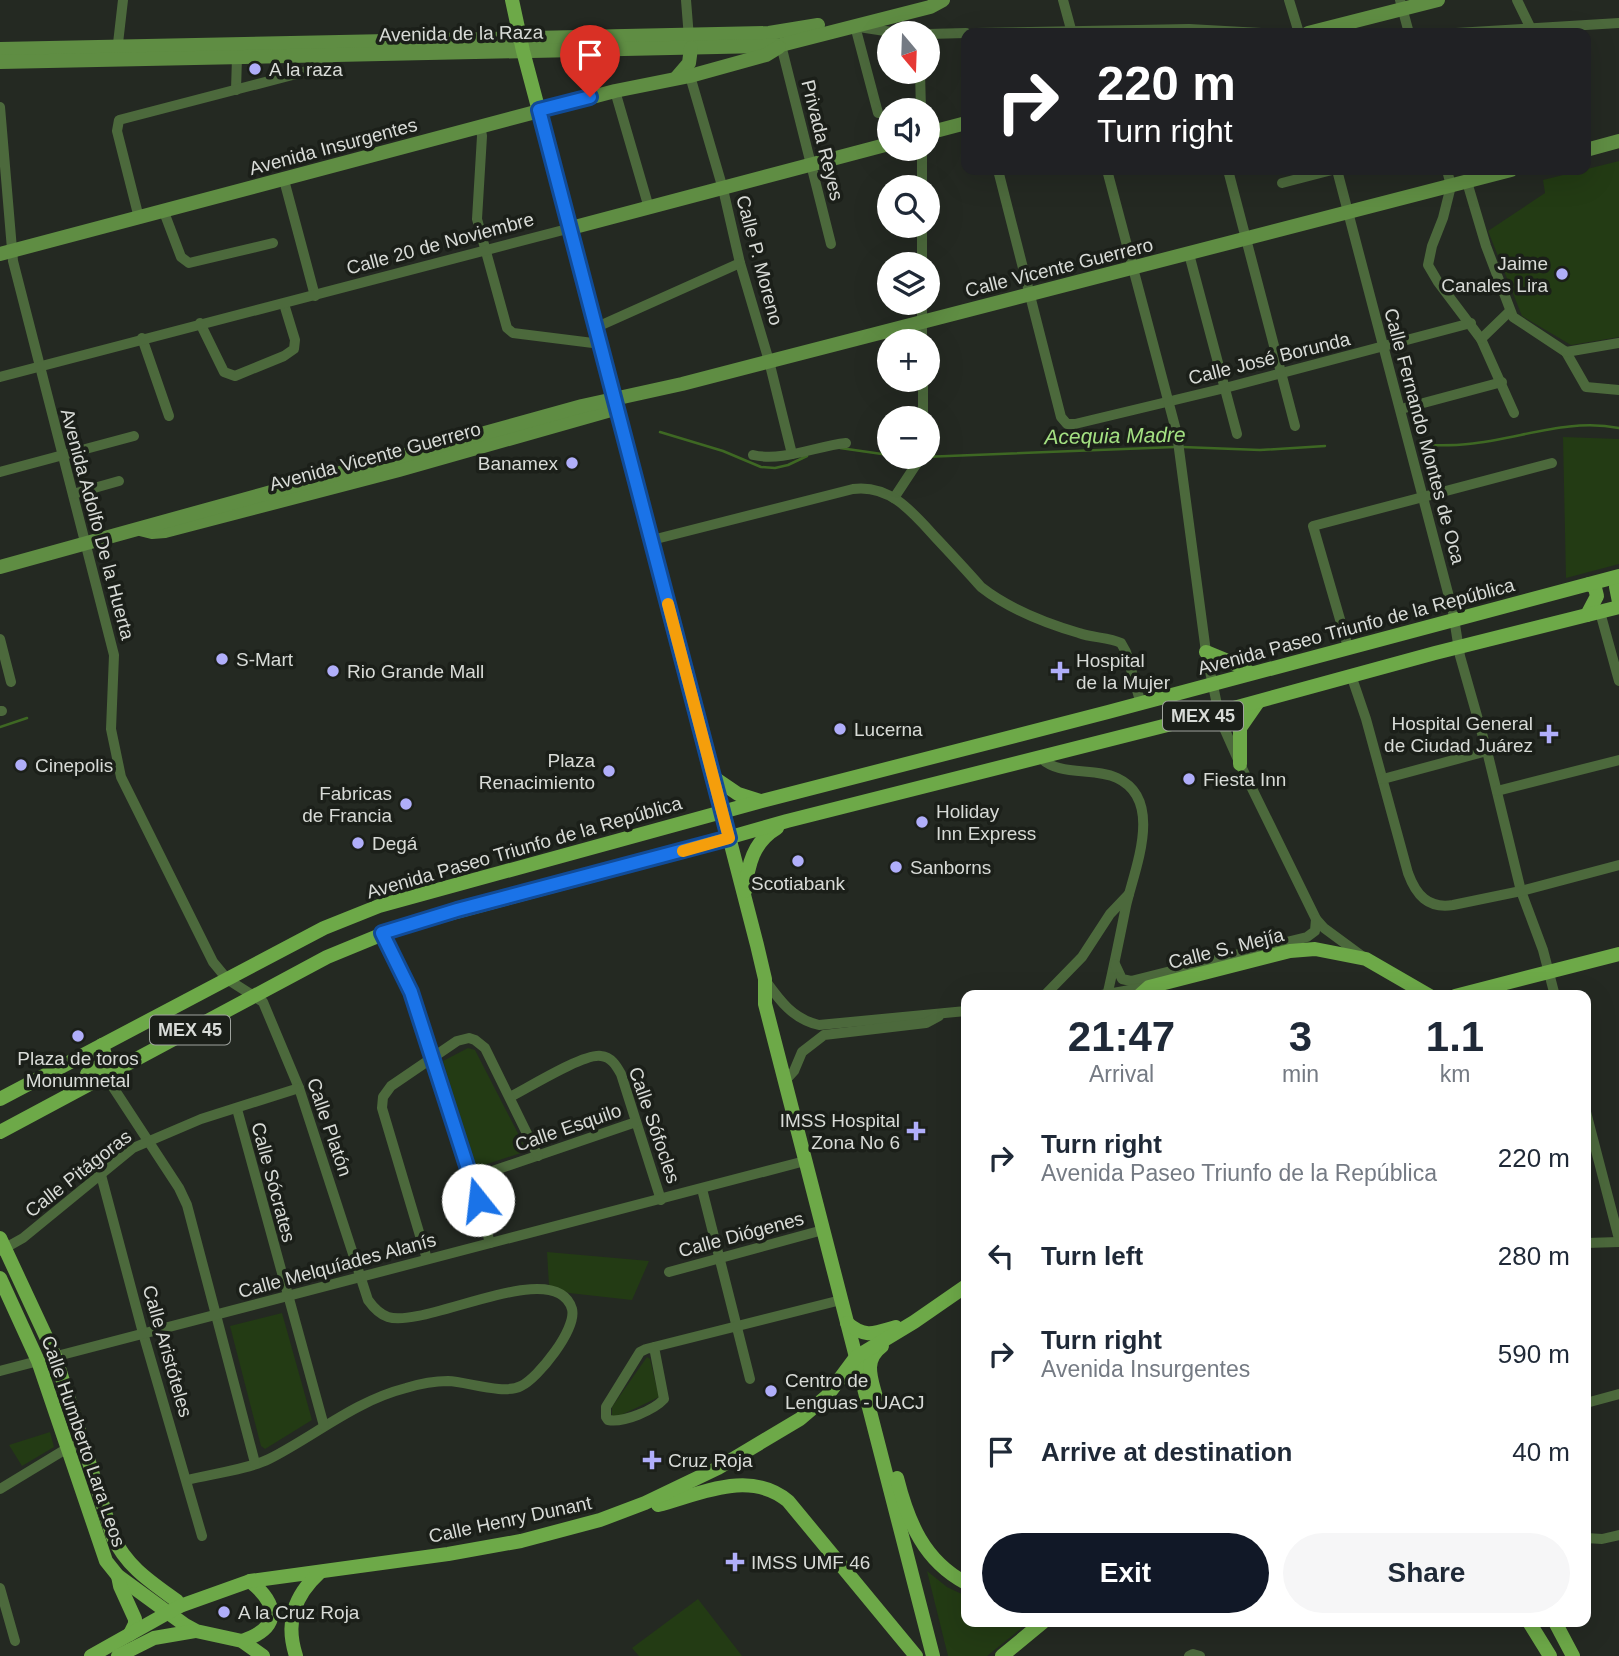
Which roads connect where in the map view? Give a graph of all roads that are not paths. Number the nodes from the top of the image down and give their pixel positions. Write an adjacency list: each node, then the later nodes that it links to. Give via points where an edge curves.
1 (123, 0): 27 (street)
2 (512, 0): 24 (main road)
3 (686, 0): 23 (street)
4 (933, 0): 5 (main road)
5 (942, 0): 10 (main road)
6 (1063, 0): 14 (street)
7 (1289, 0): 15 (street)
8 (1438, 0): 11 (main road)
9 (1517, 0): 18 (street)
10 (918, 3): 13 (main road, Avenida de la Raza); 23 (main road, Avenida de la Raza, via 802,29)
11 (1401, 5): 16 (main road); 17 (street)
12 (1619, 23): 19 (street)
13 (855, 26): 20 (street); 25 (main road, Avenida de la Raza); 35 (street)
14 (1070, 28)
15 (1297, 28)
16 (1325, 28)
17 (1408, 28)
18 (1530, 28)
19 (1571, 28)
20 (877, 31)
21 (961, 33): 22 (street)
22 (940, 34)
23 (690, 41): 24 (main road, Avenida de la Raza); 25 (main road, Avenida de la Raza); 31 (main road)
24 (522, 44): 27 (main road, Avenida de la Raza); 28 (main road, Avenida de la Raza); 36 (main road)
25 (781, 45): 31 (main road, Avenida Insurgentes, via 766,55); 43 (street, Privada Reyes)
26 (0, 49): 27 (main road, Avenida de la Raza)
27 (117, 54): 29 (main road, Avenida de la Raza); 30 (main road, Avenida de la Raza)
28 (337, 54): 29 (main road, Avenida de la Raza); 32 (street, via 304,72)
29 (237, 57): 32 (street)
30 (0, 62)
31 (684, 76): 33 (main road, Avenida Insurgentes); 55 (street, Calle P. Moreno)
32 (236, 90): 59 (street, via 116,123)
33 (615, 90): 36 (main road, Avenida Insurgentes); 56 (street)
34 (0, 107): 64 (street, Avenida Adolfo De la Huerta)
35 (877, 109)
36 (539, 110): 38 (main road, Avenida Insurgentes); 60 (main road)
37 (961, 125): 39 (main road)
38 (480, 126): 51 (main road, Avenida Insurgentes); 65 (street, via 476,212)
39 (940, 130)
40 (1619, 141): 42 (main road)
41 (877, 147): 43 (main road, Calle 20 de Noviembre)
42 (1591, 149)
43 (811, 165): 55 (main road, Calle 20 de Noviembre); 63 (street, Privada Reyes)
44 (999, 175): 69 (street)
45 (1108, 175): 68 (street)
46 (1229, 175): 61 (street)
47 (1314, 175): 53 (street)
48 (1336, 175): 57 (street, Calle Fernando Montes de Oca)
49 (1448, 175): 54 (street)
50 (1493, 175): 52 (main road, Calle Vicente Guerrero)
51 (284, 180): 58 (main road, Avenida Insurgentes); 70 (street)
52 (1467, 182): 54 (main road, Calle Vicente Guerrero); 72 (street)
53 (1282, 183)
54 (1451, 186): 57 (main road, Calle Vicente Guerrero); 76 (street, via 1429,265)
55 (723, 189): 56 (main road, Calle 20 de Noviembre); 67 (street, Calle P. Moreno)
56 (649, 208): 60 (main road, Calle 20 de Noviembre)
57 (1349, 211): 61 (main road, Calle Vicente Guerrero); 83 (street, Calle Fernando Montes de Oca)
58 (164, 212): 59 (main road, Avenida Insurgentes); 62 (street, via 183,260 189,263)
59 (139, 218): 64 (main road, Avenida Insurgentes)
60 (571, 228): 65 (street, Calle 20 de Noviembre); 77 (main road)
61 (1247, 239): 66 (main road, Calle Vicente Guerrero); 87 (street)
62 (273, 243)
63 (831, 244)
64 (6, 252): 86 (street, Avenida Adolfo De la Huerta)
65 (484, 252): 70 (street, Calle 20 de Noviembre); 82 (street, via 505,324 513,333)
66 (1189, 254): 68 (main road, Calle Vicente Guerrero); 90 (street)
67 (740, 263): 77 (street); 85 (street, Calle P. Moreno)
68 (1132, 268): 69 (main road, Calle Vicente Guerrero); 92 (street)
69 (1029, 295): 74 (main road, Calle Vicente Guerrero); 92 (street, Calle José Borunda, via 1061,417 1067,424)
70 (315, 296): 71 (street, Calle 20 de Noviembre)
71 (284, 304): 75 (street, Calle 20 de Noviembre); 75 (street, via 294,349 235,376 224,372)
72 (1510, 311): 80 (street); 84 (street, via 1518,322)
73 (922, 315): 74 (street)
74 (922, 322): 78 (street); 85 (main road, Calle Vicente Guerrero)
75 (201, 323): 79 (street, Calle 20 de Noviembre)
76 (1471, 323): 80 (street); 83 (street, Calle José Borunda)
77 (597, 327): 82 (main road)
78 (922, 329)
79 (142, 338): 86 (street, Calle 20 de Noviembre); 96 (street)
80 (1482, 339): 89 (street)
81 (1619, 343): 84 (street)
82 (601, 344): 93 (main road)
83 (1384, 347): 87 (street, Calle José Borunda); 94 (street, Calle Fernando Montes de Oca)
84 (1566, 352): 91 (street, via 1586,387)
85 (769, 361): 93 (main road, Calle Vicente Guerrero); 101 (street, Calle P. Moreno)
86 (39, 366): 88 (street, Calle 20 de Noviembre); 102 (street, Avenida Adolfo De la Huerta)
87 (1282, 374): 90 (street, Calle José Borunda); 97 (street)
88 (0, 377)
89 (1502, 382): 94 (street); 95 (street)
90 (1225, 388): 92 (street, Calle José Borunda); 98 (street)
91 (1619, 390)
92 (1168, 401): 122 (street, via 1181,456)
93 (617, 403): 111 (main road); 112 (main road, Avenida Vicente Guerrero, via 399,470 177,528 140,529)
94 (1401, 409): 109 (street, Calle Fernando Montes de Oca)
95 (1514, 413)
96 (169, 416)
97 (1295, 426)
98 (1237, 435)
99 (134, 436): 102 (street)
100 (846, 443): 101 (street)
101 (792, 454): 103 (street)
102 (62, 455): 106 (street); 108 (street, Avenida Adolfo De la Huerta)
103 (753, 455)
104 (1552, 463): 109 (street)
105 (914, 469): 110 (street)
106 (0, 472)
107 (118, 481): 108 (street)
108 (73, 494): 112 (street, Avenida Adolfo De la Huerta)
109 (1423, 495): 118 (street, Calle Fernando Montes de Oca); 120 (street, via 1313,526)
110 (894, 498): 111 (street, via 866,487 853,489); 129 (street, via 993,596 1031,616 1121,643)
111 (652, 540): 137 (main road)
112 (86, 544): 113 (main road, Avenida Vicente Guerrero); 159 (street, Avenida Adolfo De la Huerta, via 114,655 111,729 121,777 213,962)
113 (0, 567)
114 (1619, 577): 115 (main road, Avenida Paseo Triunfo de la República / MEX 45); 116 (main road)
115 (1589, 584): 117 (main road, via 1597,596); 118 (main road, Avenida Paseo Triunfo de la República / MEX 45)
116 (1619, 604): 117 (main road, MEX 45)
117 (1594, 613): 121 (main road, MEX 45); 125 (street)
118 (1454, 620): 120 (main road, Avenida Paseo Triunfo de la República / MEX 45); 121 (street, Calle Fernando Montes de Oca)
119 (0, 639): 126 (street)
120 (1348, 647): 123 (main road, Avenida Paseo Triunfo de la República / MEX 45)
121 (1458, 647): 124 (main road, MEX 45); 131 (street, Calle Fernando Montes de Oca)
122 (1206, 652): 123 (main road); 127 (street)
123 (1250, 673): 127 (main road, Avenida Paseo Triunfo de la República / MEX 45)
124 (1352, 675): 128 (main road, MEX 45); 138 (street)
125 (1619, 681)
126 (11, 682)
127 (1212, 684): 129 (main road, Avenida Paseo Triunfo de la República / MEX 45); 130 (street)
128 (1258, 702): 130 (main road, MEX 45); 135 (main road, via 1240,727)
129 (1141, 704): 132 (main road, Avenida Paseo Triunfo de la República / MEX 45)
130 (1219, 712): 133 (main road, MEX 45); 135 (street)
131 (1487, 751): 138 (street); 140 (street, Calle Fernando Montes de Oca)
132 (936, 756): 136 (main road, Avenida Paseo Triunfo de la República / MEX 45); 139 (main road, via 928,768)
133 (1040, 757): 139 (main road, MEX 45); 148 (street, via 1055,767 1108,774 1131,788 1144,825)
134 (1619, 760): 140 (street)
135 (1240, 764): 152 (street)
136 (878, 771): 141 (main road, via 885,783); 142 (main road, Avenida Paseo Triunfo de la República / MEX 45)
137 (713, 777): 142 (main road, via 738,794); 143 (main road)
138 (1383, 779): 147 (street, via 1419,895 1435,905 1454,905)
139 (936, 785): 141 (main road, MEX 45)
140 (1497, 791): 147 (street, Calle Fernando Montes de Oca)
141 (879, 798): 144 (main road, MEX 45)
142 (762, 801): 143 (main road, Avenida Paseo Triunfo de la República / MEX 45)
143 (722, 813): 145 (main road); 150 (main road, Avenida Paseo Triunfo de la República / MEX 45)
144 (787, 821): 145 (main road, MEX 45); 149 (main road, via 766,835 754,852)
145 (729, 838): 149 (main road); 153 (main road, MEX 45)
146 (1619, 864): 147 (street)
147 (1521, 891): 158 (street, Calle Fernando Montes de Oca)
148 (1129, 893): 157 (street); 161 (street, via 1077,963)
149 (744, 899): 160 (main road)
150 (379, 906): 151 (main road, Avenida Paseo Triunfo de la República / MEX 45); 153 (main road)
151 (348, 918): 154 (main road, via 356,927); 159 (main road, Avenida Paseo Triunfo de la República / MEX 45)
152 (1316, 919): 156 (street); 157 (street, via 1315,931 1307,937 1131,981 1122,979)
153 (382, 933): 154 (main road, MEX 45); 171 (street, via 405,976)
154 (349, 946): 167 (main road, MEX 45)
155 (1619, 954): 158 (main road)
156 (1366, 959): 163 (main road, Calle S. Mejía, via 1323,950 1290,951); 164 (main road, Calle S. Mejía)
157 (1114, 960): 162 (street)
158 (1549, 972): 165 (main road); 166 (street, Calle Fernando Montes de Oca)
159 (227, 979): 167 (street, Avenida Adolfo De la Huerta); 170 (main road, Avenida Paseo Triunfo de la República / MEX 45)
160 (765, 979): 169 (street, via 788,1009 819,1025); 173 (main road, via 765,1004)
161 (1050, 990)
162 (1105, 990)
163 (1148, 990)
164 (1420, 990)
165 (1478, 990)
166 (1554, 990)
167 (255, 996): 172 (main road, MEX 45); 175 (street, Calle Platón, via 263,1002)
168 (961, 1012): 169 (street)
169 (941, 1014): 173 (street, via 926,1023 824,1035 802,1052)
170 (102, 1045): 174 (main road, Avenida Paseo Triunfo de la República / MEX 45); 176 (main road, via 104,1063 74,1081)
171 (433, 1055): 177 (street, via 457,1041 475,1040 485,1048); 188 (street); 197 (street, via 391,1086 382,1108)
172 (105, 1075): 176 (main road, MEX 45); 184 (street)
173 (784, 1082): 186 (main road)
174 (22, 1087): 178 (main road, Avenida Paseo Triunfo de la República / MEX 45); 180 (main road, via 19,1097)
175 (299, 1088): 179 (street, Calle Pitágoras); 199 (street, Calle Platón)
176 (68, 1094): 182 (main road, MEX 45)
177 (510, 1097): 181 (street, Calle Sófocles, via 584,1058 600,1055 614,1062 621,1074); 185 (street)
178 (0, 1099)
179 (237, 1109): 184 (street, Calle Pitágoras); 202 (street, Calle Sócrates)
180 (0, 1110)
181 (636, 1122): 185 (street, Calle Esquilo); 190 (street, Calle Sófocles)
182 (0, 1132)
183 (1591, 1132): 192 (street)
184 (148, 1141): 187 (street, Calle Pitágoras); 204 (street, via 187,1205)
185 (538, 1156): 188 (street, Calle Esquilo)
186 (805, 1161): 189 (street, Calle Melquíades Alanís); 191 (main road)
187 (101, 1175): 195 (street, Calle Pitágoras, via 23,1238); 208 (street, Calle Aristóteles)
188 (472, 1178): 194 (street)
189 (702, 1189): 190 (street, Calle Melquíades Alanís); 196 (street)
190 (661, 1200): 194 (street, Calle Melquíades Alanís)
191 (823, 1230): 196 (street, Calle Diógenes); 203 (main road)
192 (1619, 1241): 193 (street)
193 (1591, 1243)
194 (490, 1244): 197 (street, Calle Melquíades Alanís)
195 (2, 1246): 210 (main road, Calle Humberto Lara Leos)
196 (720, 1258): 198 (street, Calle Diógenes); 207 (street)
197 (427, 1259): 199 (street, Calle Melquíades Alanís)
198 (669, 1272)
199 (359, 1277): 202 (street, Calle Melquíades Alanís); 217 (street, Calle Platón, via 368,1300 380,1314 398,1319 538,1289 565,1298 573,1317 565,1338 535,1375 517,1388 447,1381 421,1384 373,1398)
200 (0, 1278): 212 (main road, Calle Humberto Lara Leos)
201 (961, 1289): 206 (main road, Calle Henry Dunant)
202 (287, 1296): 204 (street, Calle Melquíades Alanís); 217 (street, Calle Sócrates)
203 (841, 1300): 205 (main road); 207 (street)
204 (216, 1314): 208 (street, Calle Melquíades Alanís); 220 (street)
205 (847, 1323): 206 (main road, via 868,1334); 211 (main road)
206 (911, 1324): 211 (main road, Calle Henry Dunant); 229 (main road, via 873,1354 869,1367 872,1384 914,1530 936,1562)
207 (738, 1327): 209 (street); 214 (street)
208 (143, 1333): 210 (street, Calle Melquíades Alanís); 221 (street, Calle Aristóteles)
209 (654, 1347): 209 (street, via 664,1399 619,1421 608,1420 606,1406 640,1352)
210 (55, 1356): 212 (street, Calle Melquíades Alanís); 218 (main road, Calle Humberto Lara Leos)
211 (856, 1357): 223 (main road, Calle Henry Dunant, via 827,1396 800,1419 718,1468); 245 (main road)
212 (38, 1362): 213 (street, Calle Melquíades Alanís); 219 (main road, Calle Humberto Lara Leos)
213 (0, 1371)
214 (750, 1379)
215 (1619, 1394): 216 (street)
216 (1591, 1402)
217 (324, 1426): 220 (street, Calle Platón)
218 (83, 1443): 219 (street); 232 (main road, Calle Humberto Lara Leos, via 120,1553 177,1601)
219 (66, 1449): 222 (street); 228 (main road, Calle Humberto Lara Leos, via 101,1551)
220 (255, 1463): 221 (street, Calle Platón)
221 (187, 1480): 225 (street, Calle Aristóteles)
222 (0, 1489)
223 (645, 1503): 227 (main road, Calle Henry Dunant, via 521,1541); 244 (main road, via 656,1506 738,1485 779,1494)
224 (1619, 1535): 226 (street)
225 (202, 1536)
226 (1591, 1537)
227 (320, 1572): 230 (main road, Calle Henry Dunant); 243 (main road, via 299,1596 291,1614)
228 (118, 1576): 232 (main road, Calle Humberto Lara Leos); 237 (main road, via 135,1619)
229 (961, 1580)
230 (250, 1581): 232 (main road, Calle Henry Dunant); 239 (main road, via 268,1600 271,1619 261,1633)
231 (0, 1588): 238 (street)
232 (174, 1610): 236 (main road, Calle Humberto Lara Leos); 237 (main road, Calle Henry Dunant)
233 (1037, 1627): 246 (main road)
234 (1532, 1627): 249 (main road)
235 (1558, 1627): 250 (main road)
236 (196, 1631): 239 (main road, Calle Humberto Lara Leos); 241 (main road, via 154,1638)
237 (130, 1634): 240 (main road, Calle Henry Dunant)
238 (15, 1641)
239 (242, 1641): 242 (main road, Calle Humberto Lara Leos)
240 (91, 1656)
241 (118, 1656)
242 (263, 1656)
243 (296, 1656)
244 (916, 1656)
245 (933, 1656)
246 (1002, 1656)
247 (1189, 1656): 248 (street)
248 (1200, 1656)
249 (1550, 1656)
250 (1573, 1656)

